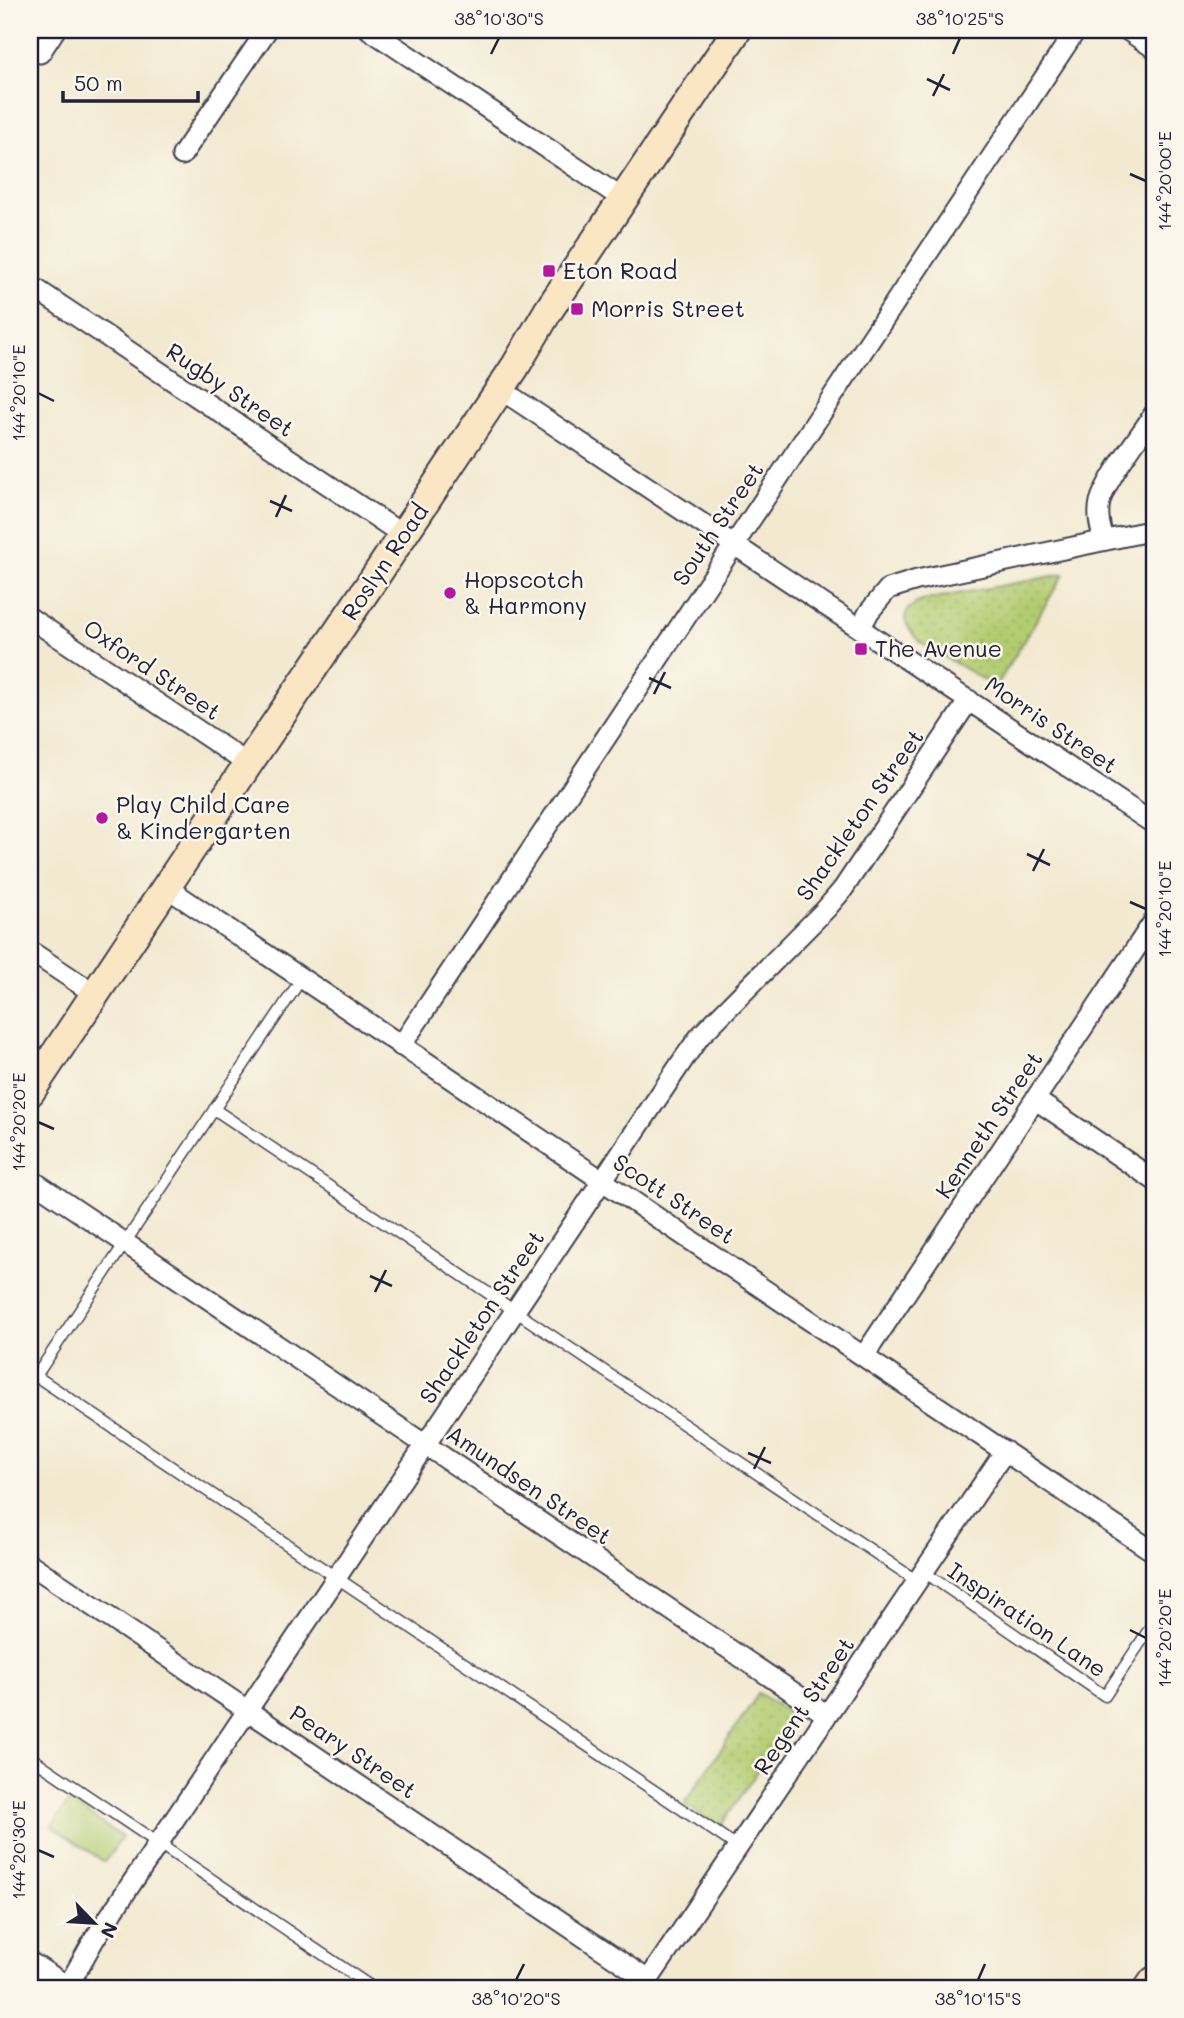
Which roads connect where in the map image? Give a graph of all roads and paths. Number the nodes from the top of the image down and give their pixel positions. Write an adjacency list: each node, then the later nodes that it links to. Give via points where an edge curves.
1 (55, 30): 8 (street)
2 (267, 30): 9 (street)
3 (370, 30): 10 (street)
4 (737, 30): 10 (street, Roslyn Road)
5 (1076, 30): 17 (street, South Street)
6 (1128, 30): 7 (street)
7 (1154, 48)
8 (40, 53)
9 (182, 155)
10 (623, 199): 12 (street, Roslyn Road)
11 (30, 285): 15 (street, Rugby Street)
12 (500, 389): 15 (street, Roslyn Road); 17 (street, Morris Street)
13 (1154, 414): 16 (street, via 1103,494 1099,524)
14 (1154, 530): 16 (street)
15 (403, 535): 21 (street, Roslyn Road)
16 (1104, 540): 19 (street, via 888,589)
17 (734, 544): 19 (street, Morris Street); 28 (street, South Street)
18 (30, 618): 21 (street, Oxford Street)
19 (860, 627): 20 (street, Morris Street)
20 (970, 700): 22 (street, Morris Street); 33 (street, Shackleton Street, via 843,889 700,1036)
21 (247, 764): 23 (street, Roslyn Road)
22 (1154, 824)
23 (166, 887): 26 (street, Scott Street); 27 (street, Roslyn Road)
24 (1154, 921): 30 (street, Kenneth Street)
25 (30, 951): 27 (street)
26 (302, 978): 28 (street, Scott Street); 31 (lane)
27 (95, 994): 29 (street, Roslyn Road)
28 (401, 1046): 33 (street, Scott Street)
29 (30, 1092)
30 (1036, 1100): 34 (street); 37 (street, Kenneth Street)
31 (214, 1109): 35 (lane); 36 (lane)
32 (30, 1179): 35 (street, Amundsen Street)
33 (602, 1180): 36 (street, Shackleton Street); 37 (street, Scott Street)
34 (1154, 1180)
35 (125, 1243): 38 (lane); 40 (street, Amundsen Street)
36 (515, 1311): 40 (street, Shackleton Street); 44 (lane)
37 (864, 1356): 41 (street, Scott Street)
38 (36, 1376): 39 (lane); 45 (lane)
39 (30, 1385)
40 (426, 1445): 45 (street, Shackleton Street); 48 (street, Amundsen Street)
41 (1005, 1451): 42 (street, Scott Street); 44 (street, Regent Street)
42 (1154, 1552)
43 (30, 1564): 47 (street, Peary Street)
44 (920, 1577): 46 (lane, Inspiration Lane, via 1105,1696); 48 (street, Regent Street)
45 (337, 1578): 47 (street, Shackleton Street); 51 (lane)
46 (1154, 1622)
47 (248, 1711): 50 (street, Shackleton Street); 54 (street, Peary Street)
48 (827, 1716): 51 (street, Regent Street)
49 (30, 1757): 50 (lane)
50 (158, 1843): 55 (street, Shackleton Street, via 95,1938); 56 (lane)
51 (738, 1847): 54 (street, Regent Street)
52 (30, 1962): 55 (street)
53 (1154, 1980): 57 (street)
54 (645, 1984)
55 (69, 1987)
56 (373, 1988)
57 (1149, 1988)

